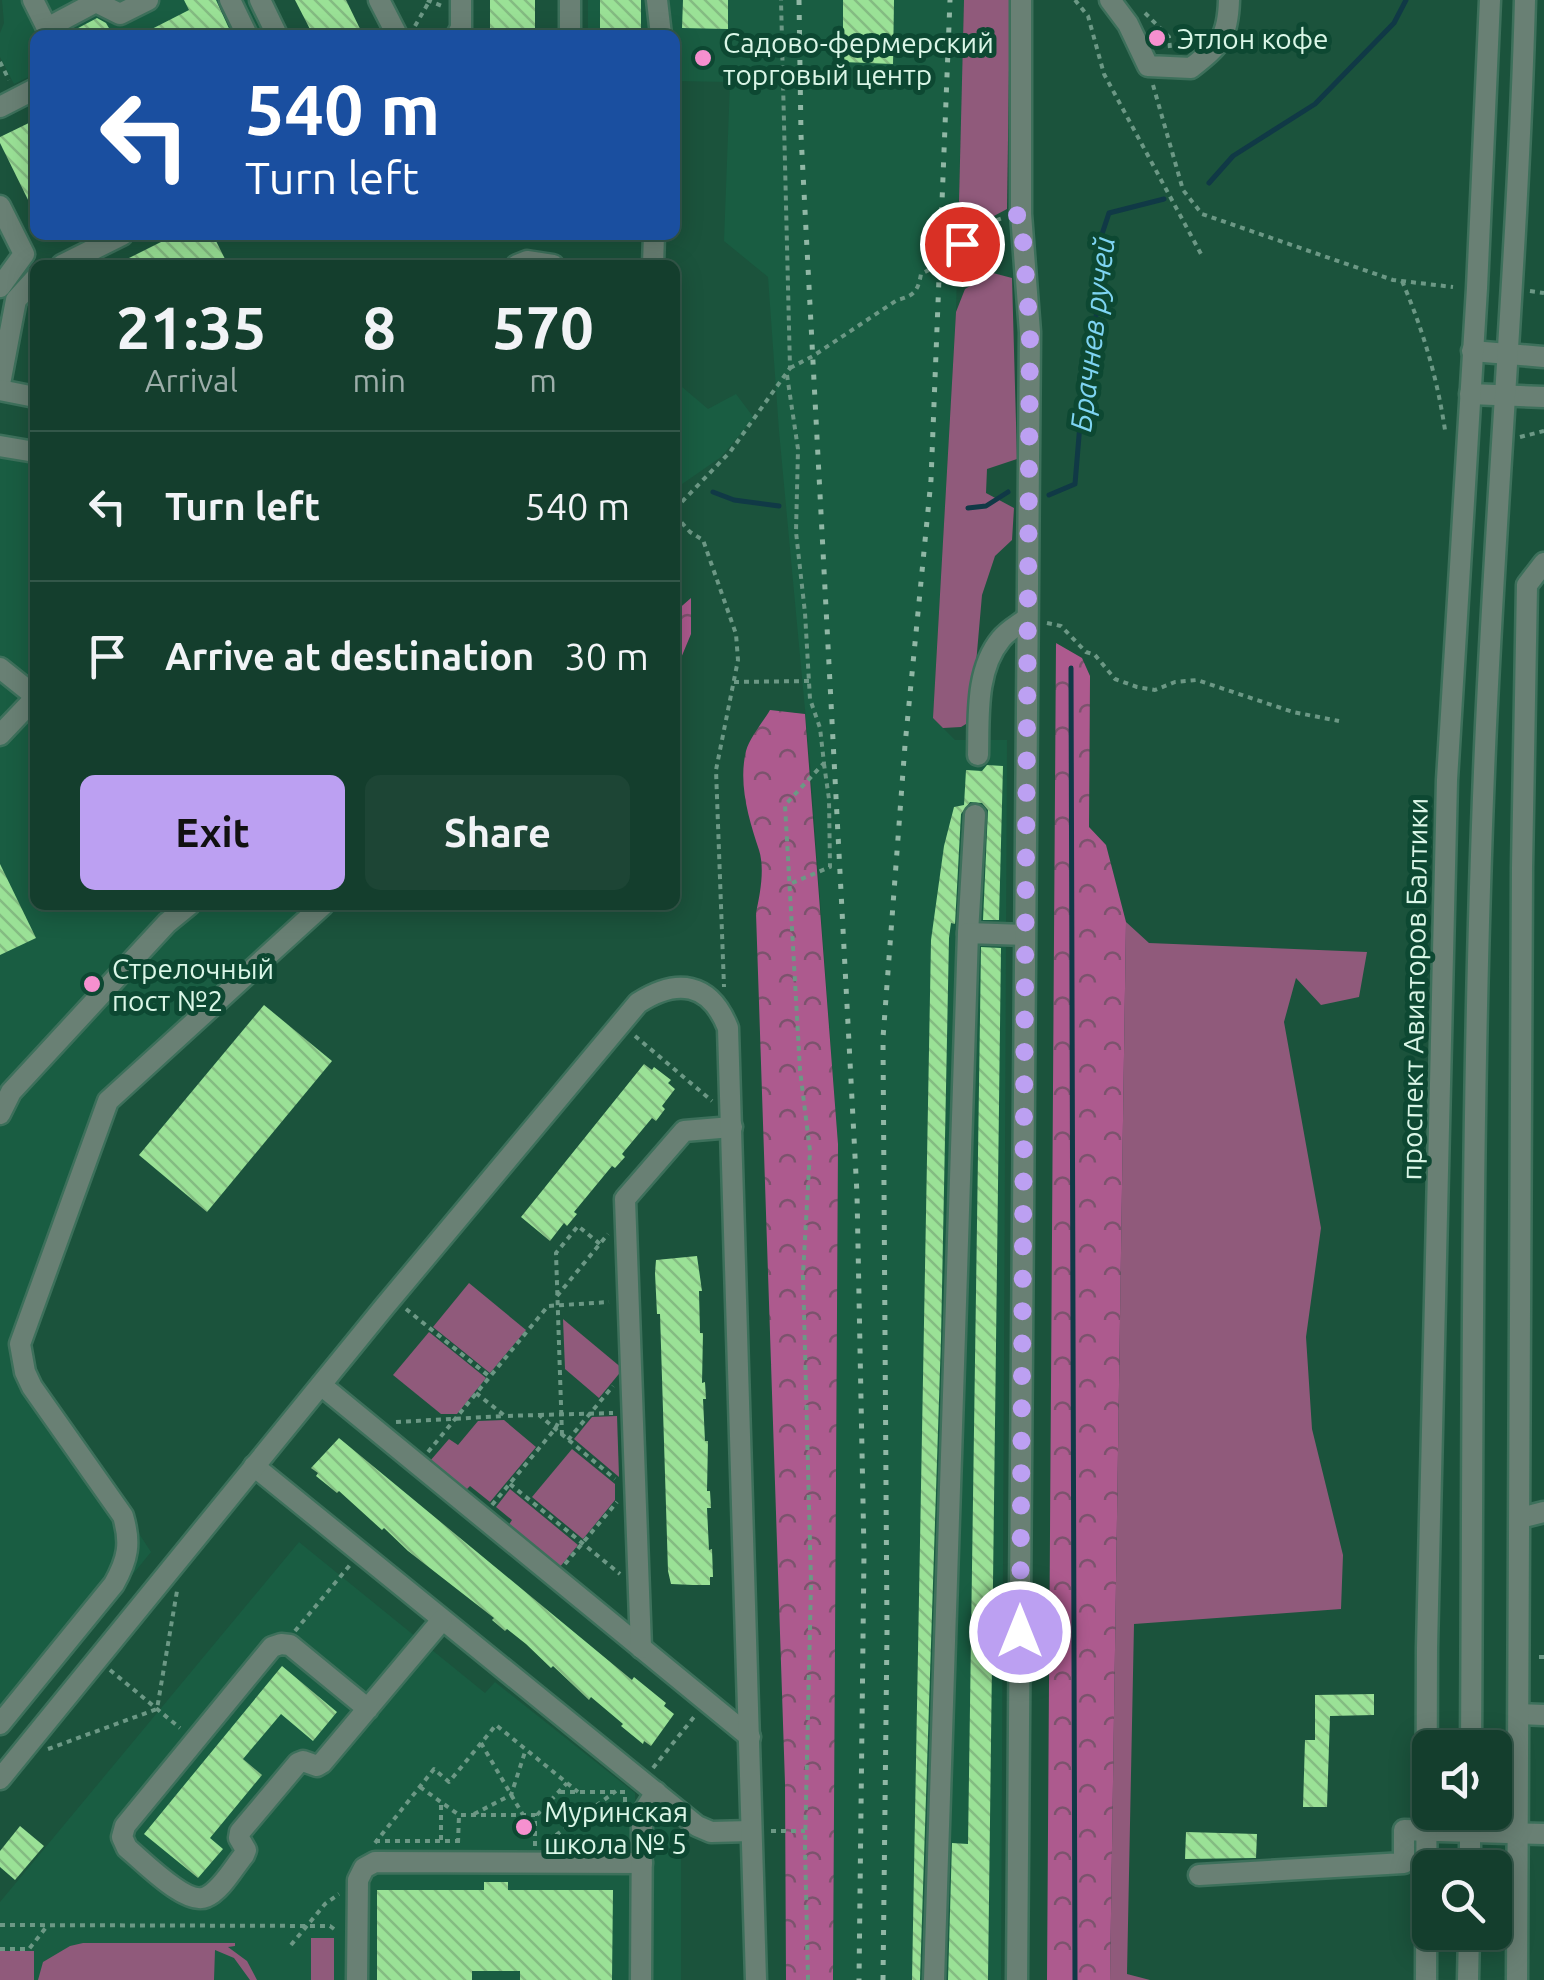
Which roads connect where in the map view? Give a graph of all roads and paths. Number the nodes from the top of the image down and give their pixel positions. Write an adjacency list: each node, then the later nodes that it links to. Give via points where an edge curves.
1 (33, 0): 18 (street)
2 (148, 0): 19 (street, via 120,14 96,2)
3 (230, 0): 20 (street)
4 (260, 0): 21 (street)
5 (379, 0): 22 (street)
6 (430, 0): 23 (path)
7 (461, 0): 24 (street)
8 (570, 0): 25 (street)
9 (657, 0): 26 (street)
10 (780, 0): 45 (path)
11 (1022, 0): 32 (street)
12 (1074, 0): 34 (path, via 1088,16 1104,74)
13 (1110, 0): 27 (street)
14 (1228, 0): 28 (street, via 1228,29 1215,49 1192,68)
15 (1490, 0): 42 (street, проспект Авиаторов Балтики)
16 (1525, 0): 43 (street)
17 (1136, 5): 28 (path, via 1169,37)
18 (48, 30)
19 (51, 30)
20 (245, 30)
21 (275, 30)
22 (394, 30)
23 (411, 30)
24 (459, 30)
25 (570, 30)
26 (660, 30)
27 (1148, 66): 28 (street); 37 (path, via 1183,190 1202,214)
28 (1171, 66)
29 (30, 92): 30 (street)
30 (0, 108)
31 (0, 206): 39 (street, via 24,254)
32 (1021, 214): 45 (path, via 976,227 942,264 921,274 911,297); 60 (street, via 1030,332)
33 (112, 240): 35 (street)
34 (1201, 254)
35 (72, 260)
36 (30, 280): 39 (street)
37 (1402, 281): 38 (path); 52 (path, via 1437,380)
38 (1454, 287)
39 (5, 292): 47 (street)
40 (1530, 292): 41 (path)
41 (1544, 292)
42 (1472, 352): 43 (street); 48 (street, проспект Авиаторов Балтики)
43 (1509, 354): 44 (street); 50 (street)
44 (1544, 356)
45 (790, 368): 46 (path)
46 (787, 375): 57 (path); 62 (path, via 798,449 796,532)
47 (0, 387): 49 (street)
48 (1470, 394): 50 (street); 148 (street, проспект Авиаторов Балтики, via 1447,780 1426,1648)
49 (30, 395)
50 (1506, 396): 51 (street); 125 (street, via 1484,771 1473,1185)
51 (1544, 398)
52 (1445, 430)
53 (1544, 431): 54 (path)
54 (1520, 437)
55 (0, 446): 56 (street)
56 (30, 451)
57 (680, 507)
58 (680, 517): 63 (path, via 702,540 736,634)
59 (1544, 563): 72 (street, via 1527,585)
60 (1034, 620): 66 (path, via 1061,626 1115,679 1136,688 1197,680); 68 (street, via 1000,639 986,670); 77 (street)
61 (0, 668): 64 (street)
62 (809, 681): 63 (path); 69 (path)
63 (734, 682): 78 (path, via 716,770)
64 (30, 693)
65 (30, 702): 67 (street)
66 (1340, 720)
67 (0, 735)
68 (978, 755)
69 (824, 763): 73 (path, via 785,805); 73 (path, via 830,867)
70 (974, 815): 76 (street)
71 (1544, 867): 72 (street)
72 (1522, 868): 109 (street, via 1531,1191)
73 (792, 883): 145 (path, via 810,1151 803,1274 812,1584)
74 (183, 910): 81 (street, via 11,1092)
75 (318, 910): 124 (street, via 108,1101 20,1344 32,1387 123,1516 130,1537 126,1562)
76 (968, 933): 77 (street); 171 (street)
77 (1024, 935): 172 (street)
78 (722, 1011): 82 (street); 91 (street, via 694,989 678,986 638,1003)
79 (631, 1033): 80 (path)
80 (718, 1107)
81 (0, 1114)
82 (732, 1126): 83 (street, via 694,1128 676,1137 626,1199); 126 (street)
83 (626, 1213): 84 (path); 86 (street)
84 (600, 1244): 85 (path); 85 (path, via 578,1226 556,1253)
85 (558, 1296): 87 (path)
86 (629, 1301): 87 (path); 89 (street)
87 (558, 1304): 90 (path, via 548,1306); 94 (path)
88 (406, 1308): 90 (path)
89 (631, 1364): 93 (street); 95 (path)
90 (490, 1377): 92 (path)
91 (320, 1385): 103 (street); 104 (street)
92 (476, 1393): 97 (path); 98 (path)
93 (633, 1412): 95 (path); 106 (street)
94 (562, 1414): 95 (path); 96 (path); 100 (path); 101 (path)
95 (591, 1414): 102 (path)
96 (538, 1415): 97 (path); 100 (path)
97 (505, 1416): 98 (path)
98 (456, 1418): 99 (path); 103 (path)
99 (397, 1420)
100 (555, 1429): 101 (path); 105 (path)
101 (562, 1435): 102 (path)
102 (568, 1440): 106 (path)
103 (418, 1465): 108 (street)
104 (254, 1466): 111 (street); 131 (street)
105 (510, 1484): 108 (path); 110 (path)
106 (628, 1484): 110 (path); 114 (street)
107 (1544, 1512): 109 (street)
108 (482, 1518): 112 (street)
109 (1520, 1518): 122 (street)
110 (583, 1544): 112 (path); 114 (path)
111 (360, 1552): 115 (street); 116 (path)
112 (555, 1578): 117 (street)
113 (177, 1588): 120 (path)
114 (640, 1590): 117 (street)
115 (442, 1620): 121 (street); 133 (street)
116 (280, 1644): 121 (street); 127 (street)
117 (642, 1648): 119 (street)
118 (110, 1670): 120 (path)
119 (707, 1702): 126 (street); 133 (path)
120 (157, 1709): 127 (path); 130 (path)
121 (368, 1709): 127 (street, via 322,1764 298,1763 240,1832 244,1855 212,1894 195,1900 127,1848 122,1837 124,1826)
122 (1520, 1714): 123 (street); 150 (street)
123 (1544, 1715)
124 (0, 1724)
125 (1471, 1730)
126 (750, 1738): 149 (street)
127 (195, 1740)
128 (481, 1743): 129 (path, via 496,1724); 134 (path, via 449,1782 434,1769); 138 (path)
129 (526, 1749): 132 (path); 138 (path)
130 (44, 1751)
131 (0, 1779)
132 (567, 1783): 135 (path); 136 (path)
133 (652, 1783): 149 (street, via 697,1826); 157 (street, via 642,1814)
134 (420, 1787): 139 (path); 154 (path)
135 (560, 1792): 136 (path); 144 (path)
136 (578, 1792): 137 (path)
137 (616, 1792): 140 (path, via 625,1792); 153 (path)
138 (511, 1795): 142 (path); 143 (path)
139 (442, 1804): 141 (path); 152 (path)
140 (625, 1808)
141 (458, 1815): 142 (path); 155 (path)
142 (472, 1815): 143 (path)
143 (523, 1815): 144 (path)
144 (536, 1815): 156 (path)
145 (806, 1830): 149 (path); 170 (path)
146 (1433, 1830): 148 (street)
147 (1510, 1830): 150 (street)
148 (1428, 1831): 158 (street, via 1404,1830 1404,1863); 173 (street, проспект Авиаторов Балтики)
149 (751, 1832): 169 (street)
150 (1520, 1832): 151 (street); 175 (street)
151 (1544, 1834)
152 (441, 1841): 154 (path); 155 (path)
153 (548, 1842)
154 (375, 1852): 155 (street); 159 (street)
155 (458, 1852): 156 (street)
156 (535, 1863): 157 (street)
157 (642, 1863): 168 (street)
158 (1199, 1875)
159 (358, 1880): 162 (path); 167 (street)
160 (0, 1924): 161 (path)
161 (48, 1925): 162 (path); 165 (path, via 29,1949)
162 (307, 1926): 163 (path); 164 (path)
163 (340, 1933)
164 (291, 1945)
165 (0, 1949)
166 (1468, 1950): 174 (street)
167 (358, 1980)
168 (642, 1980)
169 (756, 1980)
170 (808, 1980)
171 (934, 1980)
172 (1017, 1980)
173 (1426, 1980)
174 (1468, 1980)
175 (1517, 1980)

